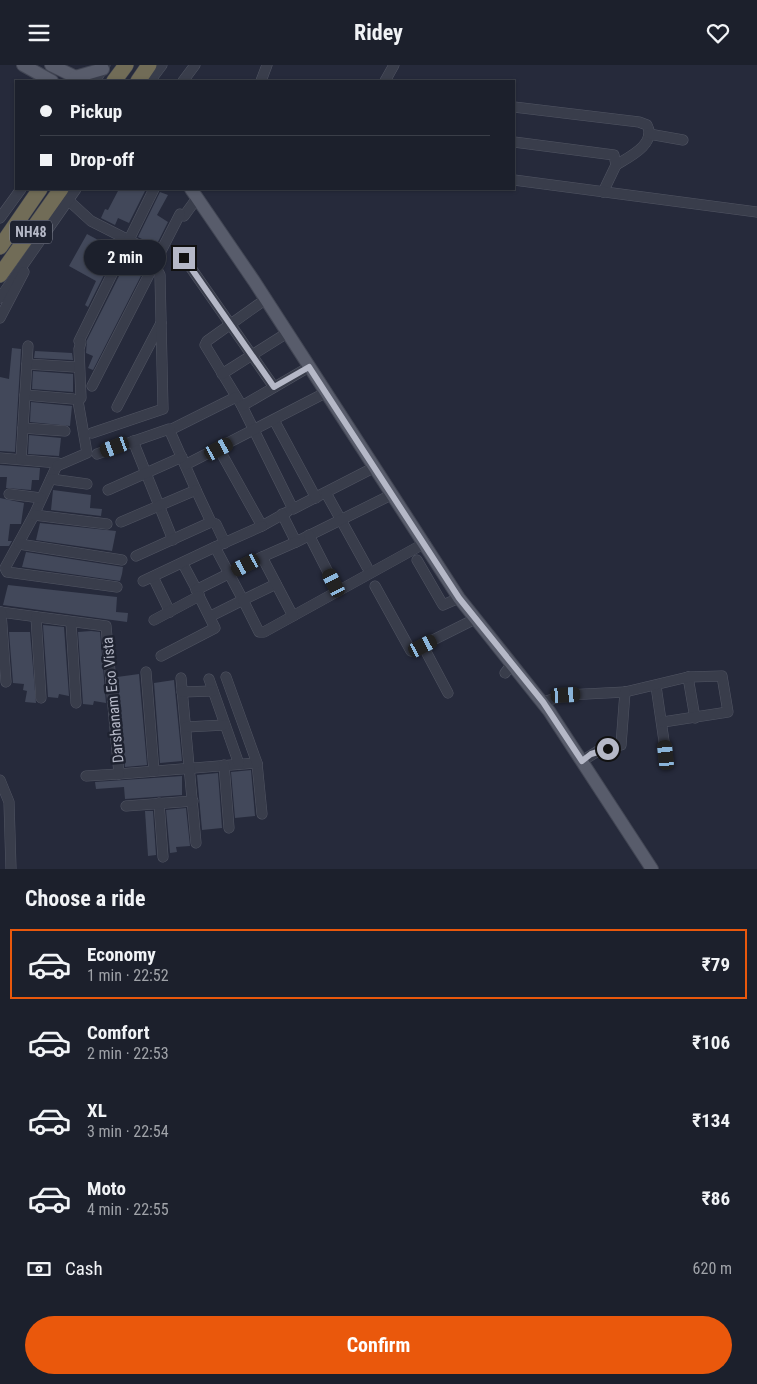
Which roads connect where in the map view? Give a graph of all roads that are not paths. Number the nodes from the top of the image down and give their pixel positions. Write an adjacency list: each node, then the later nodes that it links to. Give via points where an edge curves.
1 (23, 65): 11 (main road)
2 (51, 65): 10 (main road)
3 (126, 65): 13 (highway)
4 (149, 65): 14 (highway)
5 (162, 65): 15 (street)
6 (195, 65): 16 (street)
7 (268, 65): 17 (street)
8 (394, 65): 18 (street)
9 (104, 67): 10 (main road); 12 (street)
10 (79, 79)
11 (50, 80)
12 (96, 80)
13 (115, 80)
14 (139, 80)
15 (151, 80)
16 (184, 80)
17 (261, 80)
18 (386, 80)
19 (515, 107): 20 (street, via 639,122 646,125)
20 (649, 134): 21 (street); 23 (street, via 639,150)
21 (683, 141)
22 (515, 143): 23 (street, via 614,155)
23 (616, 165): 28 (street)
24 (515, 180): 28 (street)
25 (20, 190): 32 (street)
26 (39, 190): 35 (highway, NH48)
27 (154, 190): 33 (street)
28 (603, 192): 31 (street)
29 (194, 193): 36 (street); 41 (main road)
30 (64, 195): 33 (street, via 85,217); 34 (street); 39 (highway, NH48)
31 (757, 212)
32 (0, 218)
33 (130, 241): 36 (street); 71 (street, via 80,342 81,397 78,401 87,453)
34 (37, 244): 40 (street); 42 (street)
35 (0, 247)
36 (160, 256): 38 (street)
37 (184, 258): 44 (street)
38 (155, 266): 43 (street, via 160,275); 52 (street)
39 (0, 275)
40 (0, 297)
41 (266, 299): 44 (street); 45 (main road)
42 (0, 319)
43 (162, 322): 58 (street); 64 (street, via 163,409)
44 (231, 324): 47 (street); 51 (street, via 205,343)
45 (287, 333): 47 (street); 50 (main road)
46 (28, 345): 48 (street)
47 (252, 355): 51 (street); 53 (street)
48 (27, 365): 49 (street); 55 (street)
49 (74, 367)
50 (309, 367): 53 (street); 54 (main road)
51 (222, 374): 57 (street)
52 (92, 386)
53 (274, 387): 57 (street)
54 (325, 393): 59 (street); 72 (main road)
55 (25, 395): 56 (street); 60 (street)
56 (72, 399)
57 (239, 402): 61 (street); 62 (street)
58 (117, 407)
59 (274, 420): 62 (street); 82 (street)
60 (23, 428): 63 (street); 69 (street)
61 (170, 430): 65 (street); 70 (street)
62 (254, 430): 66 (street); 84 (street)
63 (65, 431)
64 (92, 433)
65 (133, 441): 67 (street); 73 (street)
66 (219, 449): 70 (street); 91 (street)
67 (98, 454)
68 (0, 458): 69 (street)
69 (21, 459): 71 (street, via 56,461)
70 (183, 461): 73 (street); 77 (street)
71 (58, 466): 74 (street)
72 (373, 467): 78 (street); 80 (main road)
73 (146, 473): 76 (street); 83 (street)
74 (51, 479): 75 (street); 81 (street)
75 (87, 484)
76 (108, 490)
77 (196, 490): 83 (street); 89 (street)
78 (326, 493): 82 (street); 87 (street)
79 (9, 494): 81 (street)
80 (391, 495): 87 (street); 95 (main road)
81 (41, 498): 85 (street)
82 (316, 498): 84 (street)
83 (158, 506): 88 (street); 93 (street)
84 (293, 509): 86 (street)
85 (34, 515): 90 (street); 96 (street)
86 (282, 515): 91 (street); 94 (street)
87 (342, 519): 92 (street); 103 (street)
88 (121, 522)
89 (211, 522): 93 (street); 97 (street, via 216,524)
90 (107, 524)
91 (262, 526): 97 (street)
92 (309, 535): 94 (street); 105 (street)
93 (173, 540): 98 (street)
94 (296, 542): 99 (street)
95 (425, 543): 110 (main road); 115 (street)
96 (18, 544): 100 (street); 108 (street, via 5,568 7,571)
97 (220, 545): 102 (street); 104 (street)
98 (136, 556)
99 (262, 557): 104 (street); 106 (street)
100 (122, 560)
101 (417, 560): 110 (street, via 443,605)
102 (183, 564): 109 (street); 113 (street, via 148,579)
103 (367, 567)
104 (229, 574): 109 (street); 111 (street)
105 (334, 583)
106 (276, 584): 111 (street); 115 (street)
107 (375, 586): 120 (street, via 410,651)
108 (117, 587)
109 (198, 593): 113 (street); 114 (street)
110 (459, 598): 117 (main road)
111 (243, 600): 114 (street); 115 (street, via 259,632)
112 (0, 612): 116 (street, Darshanam Eco Vista); 127 (street, Darshanam Eco Vista)
113 (170, 612): 118 (street)
114 (211, 616): 121 (street, via 215,630)
115 (293, 616)
116 (36, 617): 119 (street, Darshanam Eco Vista); 133 (street)
117 (475, 619): 120 (street); 134 (main road, via 508,669)
118 (154, 621)
119 (71, 622): 135 (street); 147 (street, Darshanam Eco Vista, via 106,626)
120 (423, 646): 132 (street)
121 (161, 656)
122 (146, 672): 146 (street)
123 (226, 677): 142 (street)
124 (688, 677): 128 (street); 136 (street); 136 (street, via 722,677 728,711)
125 (180, 678): 130 (street)
126 (209, 679): 129 (street)
127 (6, 682)
128 (656, 685): 131 (street); 137 (street)
129 (213, 691): 130 (street); 138 (street)
130 (182, 692): 139 (street)
131 (626, 692): 134 (street, via 566,695); 141 (street, via 621,745 598,751)
132 (448, 693)
133 (41, 698)
134 (543, 702): 141 (main road)
135 (76, 703)
136 (695, 717): 137 (street)
137 (663, 722): 140 (street)
138 (226, 725): 139 (street); 143 (street)
139 (186, 727): 145 (street)
140 (666, 755)
141 (582, 761): 158 (main road)
142 (257, 763): 143 (street, Darshanam Eco Vista); 153 (street)
143 (239, 764): 144 (street, Darshanam Eco Vista)
144 (224, 765): 145 (street, Darshanam Eco Vista); 154 (street)
145 (190, 767): 146 (street, Darshanam Eco Vista); 150 (street)
146 (154, 771): 147 (street, Darshanam Eco Vista)
147 (118, 774): 148 (street)
148 (86, 776)
149 (0, 780): 157 (street, via 9,802)
150 (193, 801): 151 (street); 155 (street)
151 (159, 803): 152 (street); 156 (street)
152 (126, 806)
153 (262, 814)
154 (229, 828)
155 (196, 843)
156 (163, 857)
157 (11, 869)
158 (652, 869)

